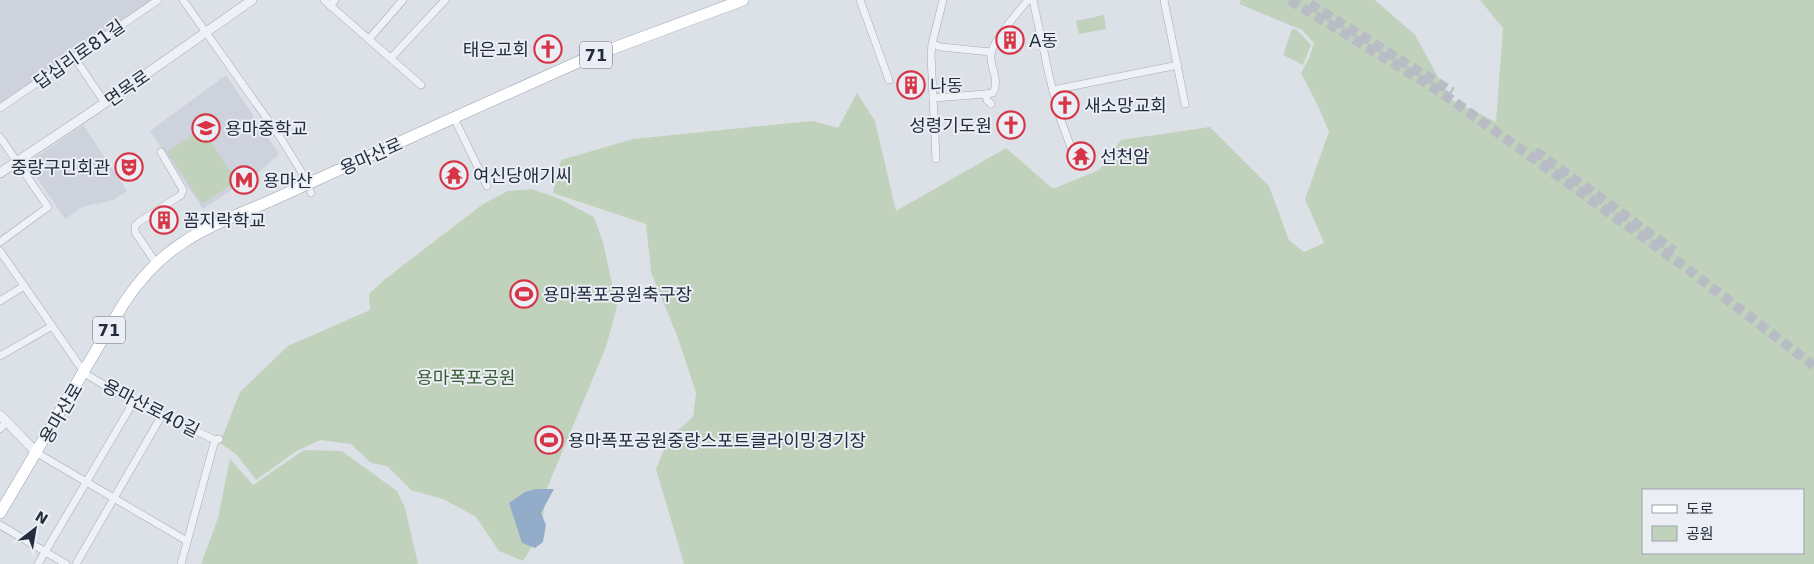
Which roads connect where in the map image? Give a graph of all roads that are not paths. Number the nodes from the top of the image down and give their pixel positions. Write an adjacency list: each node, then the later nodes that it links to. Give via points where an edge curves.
1 (158, 0): 18 (street, 답십리로81길)
2 (183, 0): 14 (street)
3 (252, 0): 14 (street, 면목로)
4 (324, 0): 13 (street)
5 (403, 0): 15 (street)
6 (445, 0): 19 (street)
7 (743, 0): 30 (main road, 용마산로 / 71, via 587,58)
8 (860, 0): 21 (street)
9 (943, 0): 16 (street)
10 (1028, 0): 17 (street)
11 (1033, 0): 23 (street)
12 (1164, 0): 20 (street)
13 (332, 3): 15 (street)
14 (206, 32): 26 (street, 면목로); 38 (street, via 280,137)
15 (369, 39): 19 (street)
16 (932, 44): 17 (street); 25 (street)
17 (991, 52): 24 (street, via 996,85 993,93)
18 (74, 57): 26 (street); 29 (street, 답십리로81길)
19 (391, 58): 22 (street)
20 (1178, 65): 23 (street); 28 (street)
21 (889, 80)
22 (421, 85)
23 (1053, 90): 35 (street)
24 (986, 94): 25 (street); 27 (street)
25 (933, 98): 33 (street)
26 (105, 103): 34 (street, 면목로)
27 (991, 104)
28 (1185, 104)
29 (0, 108)
30 (454, 118): 37 (street); 41 (main road, 용마산로 / 71, bridge, via 206,229)
31 (0, 136): 34 (street)
32 (161, 152): 41 (street, via 184,190 135,226 135,232)
33 (936, 159)
34 (16, 162): 36 (street, 면목로); 39 (street, via 48,207)
35 (1077, 164)
36 (0, 173)
37 (487, 186)
38 (311, 193)
39 (0, 242)
40 (0, 252): 42 (street)
41 (156, 263): 46 (main road, 용마산로 / 71, via 134,289)
42 (24, 286): 43 (street); 44 (street)
43 (0, 301)
44 (52, 326): 45 (street); 46 (street)
45 (0, 356)
46 (84, 373): 47 (street, 용마산로40길); 51 (main road, 용마산로 / 71)
47 (134, 402): 48 (street, 용마산로40길); 52 (street)
48 (162, 414): 53 (street); 56 (street, 용마산로40길, via 217,440)
49 (3, 419): 50 (street); 51 (street)
50 (0, 429)
51 (37, 453): 52 (street); 54 (main road, 용마산로 / 71)
52 (87, 482): 53 (street); 57 (street)
53 (114, 498): 56 (street); 60 (street)
54 (0, 513)
55 (0, 524): 57 (street)
56 (188, 542): 61 (street)
57 (45, 552): 58 (street); 59 (street)
58 (38, 564)
59 (66, 564)
60 (76, 564)
61 (181, 564)

